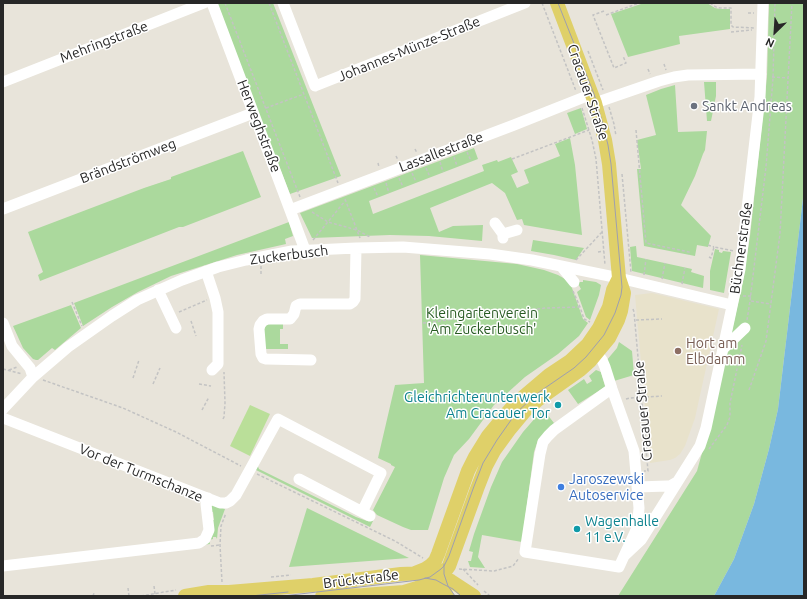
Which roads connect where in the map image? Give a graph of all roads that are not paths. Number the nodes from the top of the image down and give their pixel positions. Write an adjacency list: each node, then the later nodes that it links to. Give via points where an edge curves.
1 (204, 3): 8 (street, Mehringstraße)
2 (212, 3): 10 (street, Herweghstraße)
3 (283, 3): 4 (street, Johannes-Münze-Straße, via 315,86)
4 (524, 3)
5 (763, 3): 7 (street, Büchnerstraße)
6 (559, 4): 9 (main road, Cracauer Straße)
7 (761, 74): 9 (street, Lassallestraße, via 674,77); 22 (street, Büchnerstraße)
8 (3, 82)
9 (589, 98): 12 (street, Lassallestraße, via 514,125 345,196); 19 (main road, Cracauer Straße, via 603,130 609,164)
10 (253, 113): 11 (street, Brändströmweg); 12 (street, Herweghstraße)
11 (3, 210)
12 (290, 210): 16 (street, Herweghstraße)
13 (495, 223): 14 (street, via 503,236)
14 (517, 230)
15 (358, 243): 16 (street, Zuckerbusch); 17 (street, Zuckerbusch, via 511,256); 28 (street, via 353,302 300,304 296,306 290,318 267,318 260,325 260,348 263,358)
16 (304, 250): 18 (street, Zuckerbusch, via 246,260)
17 (562, 266): 19 (street, Zuckerbusch); 20 (street)
18 (206, 271): 21 (street, Zuckerbusch); 29 (street, via 218,312 218,364)
19 (613, 277): 22 (street, Zuckerbusch); 26 (main road, Cracauer Straße, via 624,292 621,311 609,338)
20 (573, 285)
21 (158, 290): 24 (street); 30 (street, Zuckerbusch, via 137,300 68,347)
22 (736, 300): 27 (street, Büchnerstraße)
23 (3, 323): 30 (street, via 12,346)
24 (176, 328)
25 (746, 328): 27 (street)
26 (593, 348): 31 (street, Cracauer Straße, via 602,360); 38 (main road, Cracauer Straße, via 534,387 507,412 488,436 468,471)
27 (723, 349): 35 (street, Büchnerstraße, via 704,437)
28 (311, 360)
29 (212, 370)
30 (38, 377): 32 (street, Zuckerbusch)
31 (612, 389): 36 (street, Cracauer Straße, via 634,451); 39 (street, Cracauer Straße, via 554,430 544,442 525,552 619,567)
32 (3, 409)
33 (3, 418): 37 (street, Vor der Turmschanze)
34 (299, 479): 37 (street, via 366,514 381,473 278,419 236,495 226,503)
35 (677, 482): 36 (street, via 667,486); 39 (street, Büchnerstraße, via 641,540)
36 (638, 487): 39 (street, Cracauer Straße, via 637,525)
37 (208, 498): 40 (street, Vor der Turmschanze, via 206,504 209,530 199,543)
38 (449, 548): 41 (main road, Cracauer Straße, via 425,569); 42 (main road, Cracauer Straße, via 440,555); 45 (main road, Cracauer Straße, via 458,577)
39 (624, 556)
40 (3, 566)
41 (415, 573): 42 (main road, Brückstraße, via 427,572); 43 (main road, Brückstraße, via 313,585)
42 (441, 576): 44 (main road, Brückstraße, via 430,584); 45 (main road, via 461,587); 49 (main road, Cracauer Straße)
43 (227, 591): 46 (main road, Brückstraße)
44 (404, 592): 47 (main road, Brückstraße); 48 (main road)
45 (478, 592)
46 (185, 596)
47 (322, 596)
48 (434, 596)
49 (447, 596)

